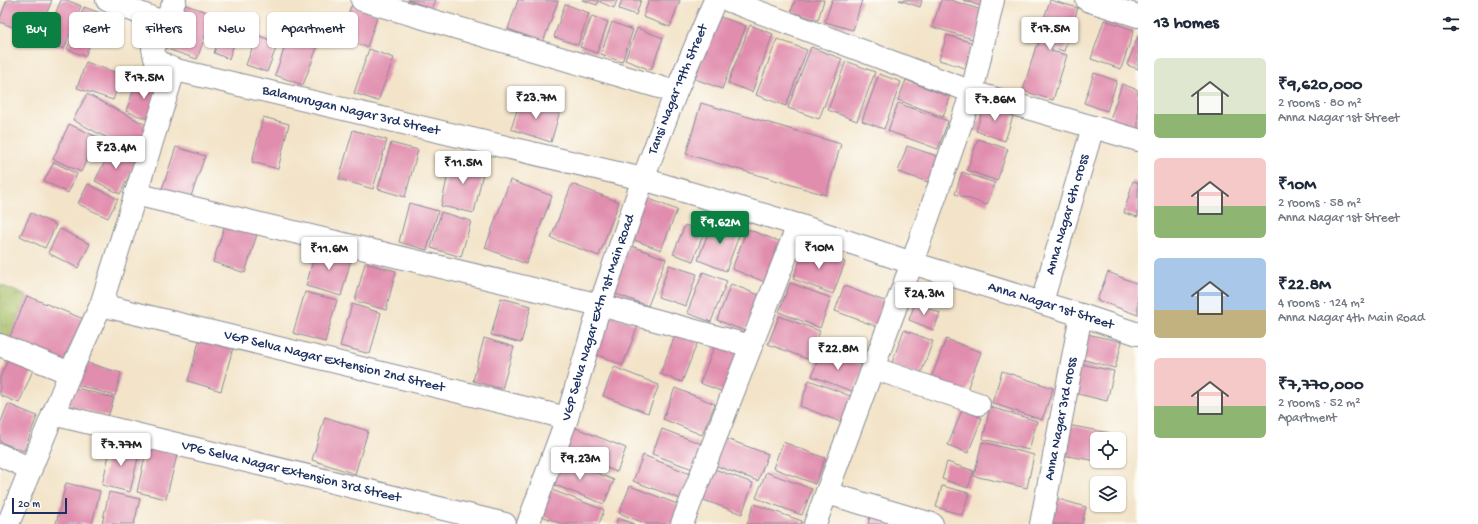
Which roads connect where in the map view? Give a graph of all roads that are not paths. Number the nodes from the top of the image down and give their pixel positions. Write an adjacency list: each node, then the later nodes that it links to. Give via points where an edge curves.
1 (107, 0): 8 (street)
2 (175, 0): 9 (street, Balamurugan Nagar 3rd Street)
3 (362, 0): 13 (street)
4 (715, 0): 13 (street, Tansi Nagar 19th Street)
5 (727, 0): 14 (street)
6 (993, 0): 14 (street)
7 (1087, 0): 10 (street)
8 (137, 12)
9 (170, 12)
10 (1138, 16)
11 (153, 48): 12 (street, Balamurugan Nagar 3rd Street, via 155,58)
12 (176, 70): 17 (street, Balamurugan Nagar 3rd Street); 18 (street)
13 (676, 92): 17 (street, Tansi Nagar 19th Street)
14 (972, 92): 15 (street); 20 (street)
15 (1093, 127): 16 (street); 21 (street, Anna Nagar 6th cross)
16 (1138, 140)
17 (643, 179): 19 (street, Anna Nagar 1st Street); 23 (street, VGP Selva Nagar Extn 1st Main Road)
18 (135, 194): 22 (street); 23 (street)
19 (798, 225): 20 (street, Anna Nagar 1st Street); 27 (street)
20 (912, 263): 21 (street, Anna Nagar 1st Street); 28 (street)
21 (1042, 302): 24 (street, Anna Nagar 1st Street)
22 (101, 305): 29 (street); 32 (street, VGP Selva Nagar Extension 2nd Street)
23 (600, 305): 27 (street); 32 (street, VGP Selva Nagar Extn 1st Main Road)
24 (1081, 315): 25 (street, Anna Nagar 1st Street); 42 (street, Anna Nagar 3rd cross)
25 (1138, 334)
26 (0, 345): 29 (street)
27 (751, 346): 39 (street)
28 (873, 368): 30 (street); 35 (street)
29 (70, 373): 31 (street)
30 (979, 404)
31 (53, 414): 34 (street); 37 (street, VPG Selva Nagar Extension 3rd Street)
32 (567, 418): 38 (street, VGP Selva Nagar Extn 1st Main Road)
33 (0, 455): 34 (street)
34 (31, 470): 36 (street)
35 (826, 494): 40 (street); 41 (street)
36 (8, 524)
37 (505, 524)
38 (528, 524)
39 (682, 524)
40 (815, 524)
41 (932, 524)
42 (1040, 524)

